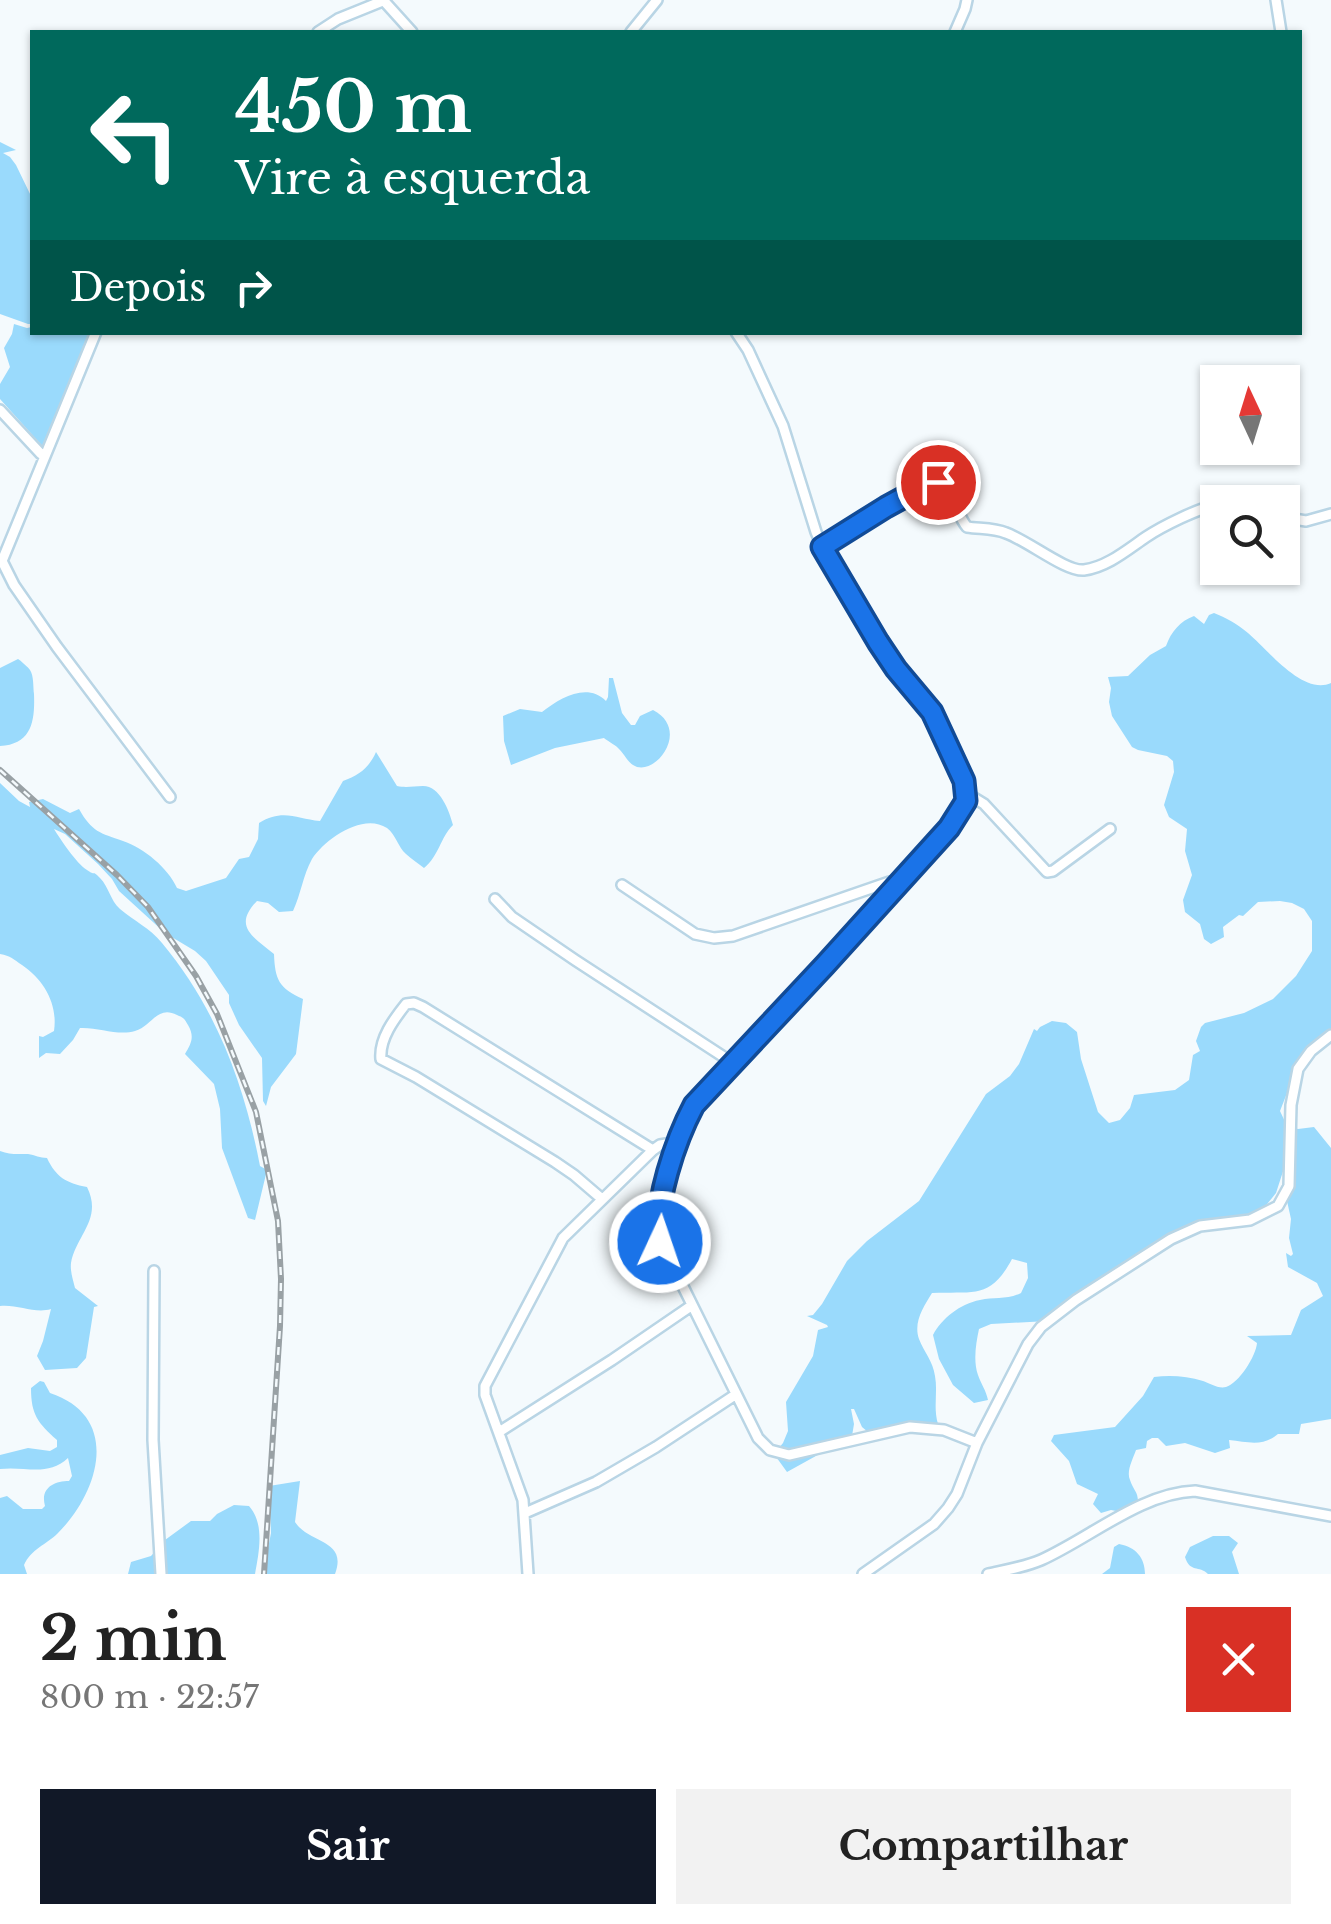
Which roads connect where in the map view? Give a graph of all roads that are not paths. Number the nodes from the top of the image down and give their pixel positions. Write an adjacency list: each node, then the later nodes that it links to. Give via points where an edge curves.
1 (384, 0): 5 (street); 6 (street)
2 (657, 0): 7 (street)
3 (967, 0): 8 (street)
4 (1276, 0): 9 (street)
5 (321, 30)
6 (410, 30)
7 (634, 30)
8 (956, 30)
9 (1282, 30)
10 (95, 335): 19 (street, via 2,561 57,647)
11 (738, 335): 17 (street, via 783,426)
12 (0, 410): 13 (street)
13 (41, 454)
14 (1200, 510): 17 (street, via 1113,559 1080,570 1006,532 968,527 948,490 934,482)
15 (1331, 514): 16 (street)
16 (1300, 519)
17 (822, 547): 18 (street, via 878,642 932,712)
18 (966, 792): 20 (street, via 1047,872); 21 (street, via 963,809)
19 (170, 797)
20 (1110, 828)
21 (899, 883): 22 (street, via 724,938 695,934); 25 (street)
22 (622, 885)
23 (495, 899): 25 (street, via 574,960)
24 (1331, 1035): 33 (street, via 1298,1069 1288,1186 1278,1206 1250,1220 1192,1228 1052,1318 1028,1344)
25 (733, 1063): 26 (street, via 694,1105)
26 (678, 1142): 27 (street); 30 (street, via 658,1232)
27 (652, 1150): 28 (street); 28 (street, via 423,1007 406,1004 384,1038 381,1059 555,1162)
28 (602, 1199): 32 (street, via 563,1238 485,1386)
29 (154, 1271): 36 (street, via 152,1440)
30 (692, 1306): 31 (street); 32 (street)
31 (735, 1395): 33 (street, via 758,1438 784,1456 910,1427); 34 (street, via 596,1482)
32 (499, 1432): 34 (street)
33 (977, 1443): 38 (street, via 948,1508)
34 (525, 1513): 37 (street)
35 (1331, 1516): 39 (street, via 1180,1492 1037,1562)
36 (161, 1574)
37 (528, 1574)
38 (863, 1574)
39 (988, 1574)

